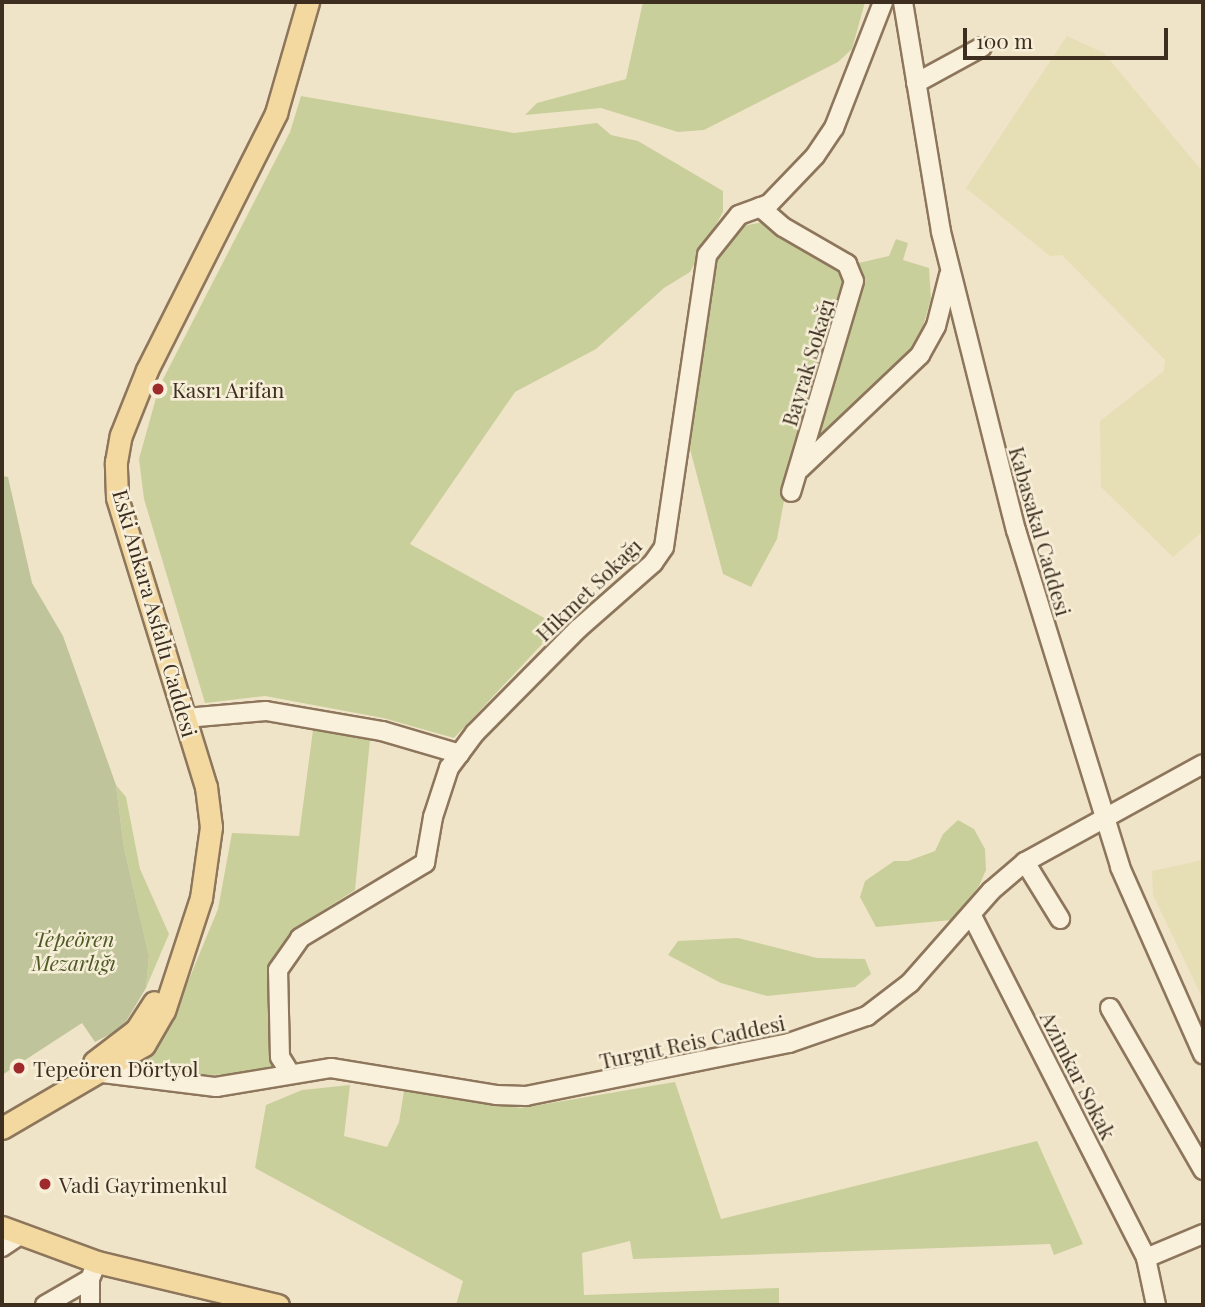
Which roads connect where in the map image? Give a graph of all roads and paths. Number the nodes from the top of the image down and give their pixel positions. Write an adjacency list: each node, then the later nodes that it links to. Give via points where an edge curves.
1 (308, 2): 10 (main road, Eski Ankara Asfaltı Caddesi, via 276,113 147,370 121,435 117,497)
2 (883, 2): 6 (street, Hikmet Sokağı, via 834,128 791,186)
3 (903, 2): 5 (street, Kabasakal Caddesi)
4 (982, 47): 5 (street)
5 (916, 83): 7 (street, Kabasakal Caddesi)
6 (760, 207): 8 (street, Bayrak Sokağı, via 783,227 847,264 853,281); 11 (street, Hikmet Sokağı, via 739,215 707,255 664,547 653,563 578,629)
7 (950, 272): 8 (street, via 936,326 920,355); 13 (street, Kabasakal Caddesi, via 1016,530)
8 (798, 471): 9 (street, Bayrak Sokağı)
9 (791, 492)
10 (186, 718): 11 (street, via 266,711 382,731); 17 (main road, Eski Ankara Asfaltı Caddesi, via 206,787 211,827 201,898)
11 (460, 754): 21 (street, Hikmet Sokağı, via 449,768 433,817 425,863 300,938 278,970 280,1057)
12 (1203, 764): 13 (street, Turgut Reis Caddesi)
13 (1105, 819): 14 (street, Turgut Reis Caddesi); 19 (street, Kabasakal Caddesi, via 1144,928)
14 (1025, 862): 15 (street, Turgut Reis Caddesi); 16 (street)
15 (971, 914): 21 (street, Turgut Reis Caddesi, via 910,983 867,1016 822,1034 720,1060 526,1096 471,1092 352,1069); 28 (street, Azimkar Sokak)
16 (1060, 919)
17 (188, 938): 20 (main road, Eski Ankara Asfaltı Caddesi, via 152,1034 134,1053); 22 (main road, via 136,1030 109,1053)
18 (1110, 1008): 24 (street)
19 (1203, 1054)
20 (103, 1073): 21 (street, Turgut Reis Caddesi, via 216,1087); 23 (main road, Eski Ankara Asfaltı Caddesi)
21 (290, 1073)
22 (2, 1115)
23 (2, 1128)
24 (1203, 1170)
25 (11, 1231): 27 (street); 29 (main road)
26 (1203, 1234): 28 (street)
27 (2, 1247)
28 (1146, 1258): 33 (street, Azimkar Sokak)
29 (93, 1270): 30 (street); 31 (street); 32 (main road)
30 (45, 1305)
31 (90, 1305)
32 (278, 1305)
33 (1156, 1305)

